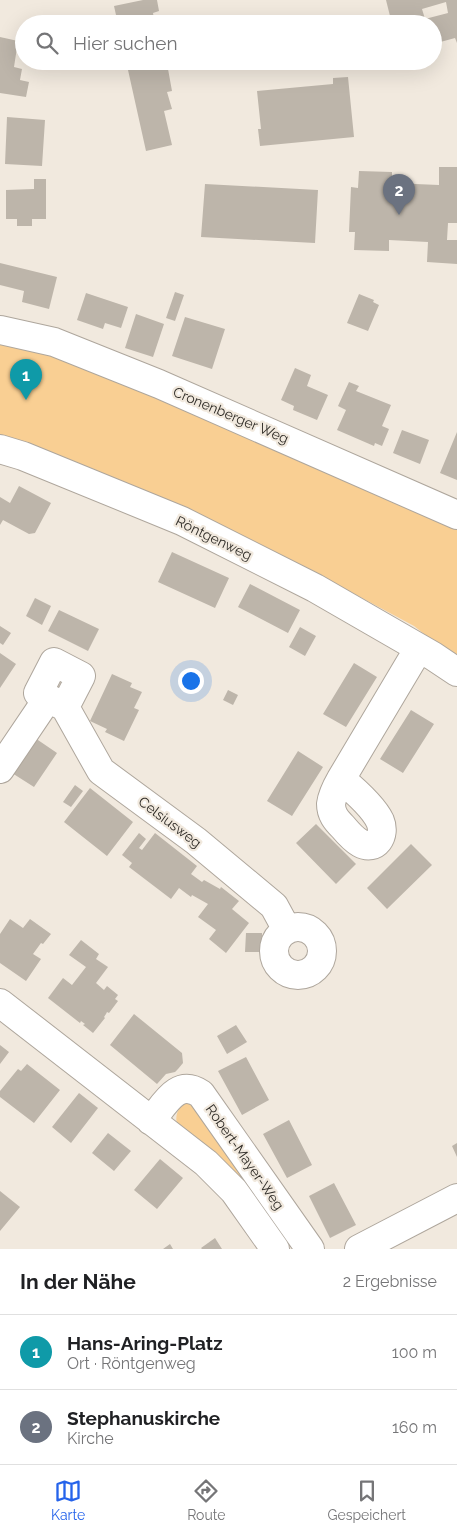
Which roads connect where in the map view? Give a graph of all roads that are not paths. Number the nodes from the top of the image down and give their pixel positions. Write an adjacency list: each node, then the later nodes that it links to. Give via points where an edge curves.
1 (0, 330): 3 (street, Cronenberger Weg, via 54,342 159,384)
2 (0, 449): 4 (street, Röntgenweg, via 182,521 315,588)
3 (457, 515)
4 (419, 648): 5 (street, Röntgenweg); 7 (street)
5 (457, 672)
6 (0, 769): 8 (street, Celsiusweg, via 56,702 100,770 196,841 274,906)
7 (341, 779)
8 (287, 930)
9 (0, 1003): 10 (street, Robert-Mayer-Weg)
10 (151, 1121): 12 (street, Robert-Mayer-Weg, via 206,1163 234,1191); 13 (street, Robert-Mayer-Weg, via 175,1092 183,1088 202,1094)
11 (457, 1198): 14 (street)
12 (275, 1249)
13 (310, 1249)
14 (359, 1249)

